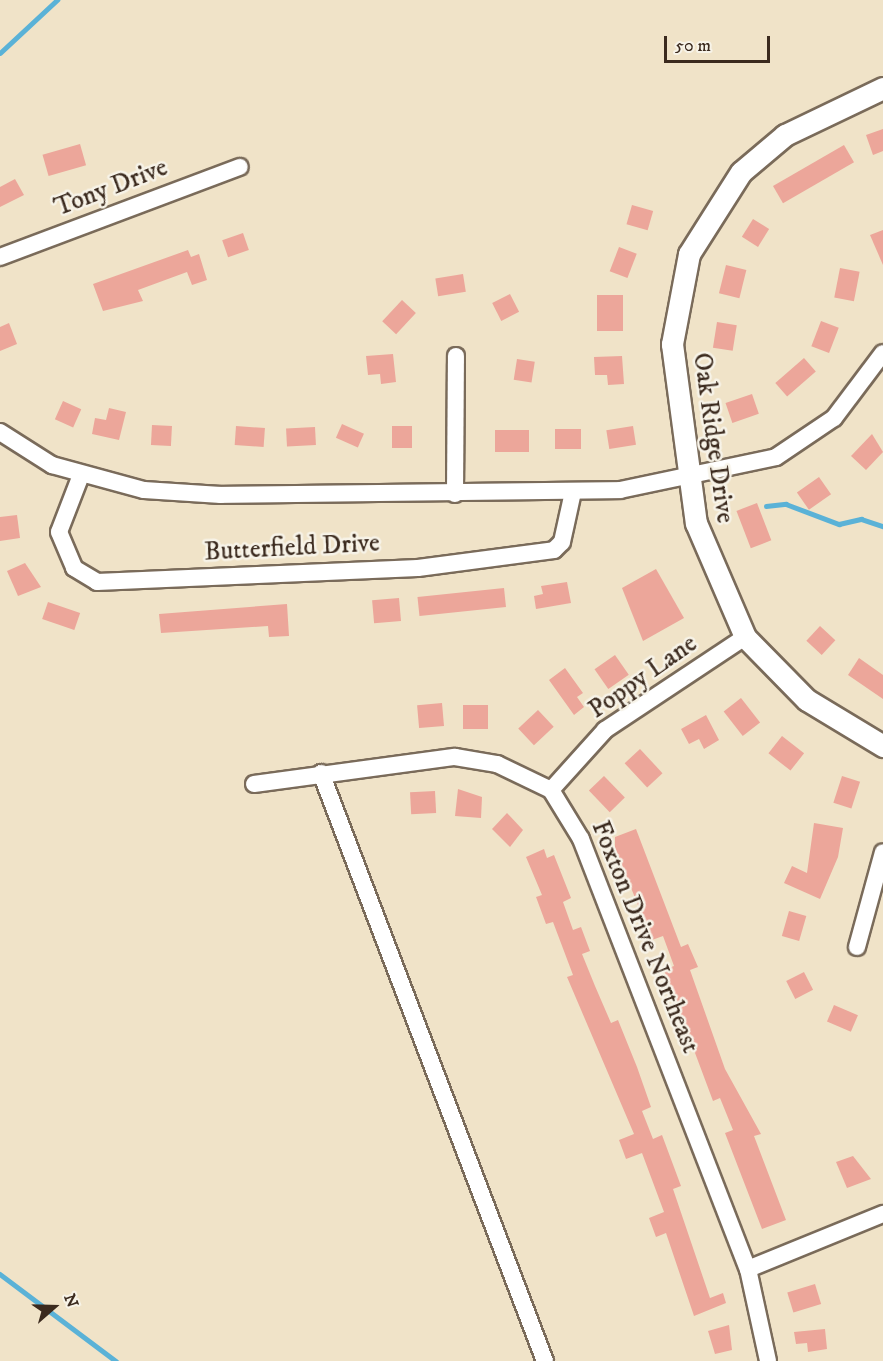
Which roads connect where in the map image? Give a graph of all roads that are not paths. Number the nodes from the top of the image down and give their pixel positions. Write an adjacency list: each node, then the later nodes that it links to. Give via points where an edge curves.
1 (883, 88): 8 (street, Oak Ridge Drive, via 785,135 741,172 703,225 681,279 672,344)
2 (240, 167): 3 (street, Tony Drive)
3 (0, 258)
4 (883, 353): 8 (street, Butterfield Drive, via 834,418 776,457)
5 (456, 356): 10 (street)
6 (0, 432): 7 (street, Butterfield Drive, via 52,465)
7 (81, 475): 9 (street, Butterfield Drive, via 59,532 74,568 97,582 418,568 554,550 562,542); 10 (street, Butterfield Drive, via 144,490 221,495)
8 (687, 479): 9 (street, Butterfield Drive); 11 (street, Oak Ridge Drive, via 705,554)
9 (573, 492): 10 (street, Butterfield Drive)
10 (455, 494)
11 (745, 637): 12 (street, Oak Ridge Drive, via 807,700); 15 (street, Poppy Lane, via 605,730)
12 (883, 746)
13 (321, 773): 14 (street); 15 (street, via 474,759); 20 (street)
14 (254, 784)
15 (551, 790): 19 (street, Foxton Drive Northeast, via 581,839)
16 (883, 852): 17 (street)
17 (857, 947)
18 (883, 1214): 19 (street)
19 (748, 1269): 21 (street, Foxton Drive Northeast)
20 (545, 1361)
21 (768, 1361)

